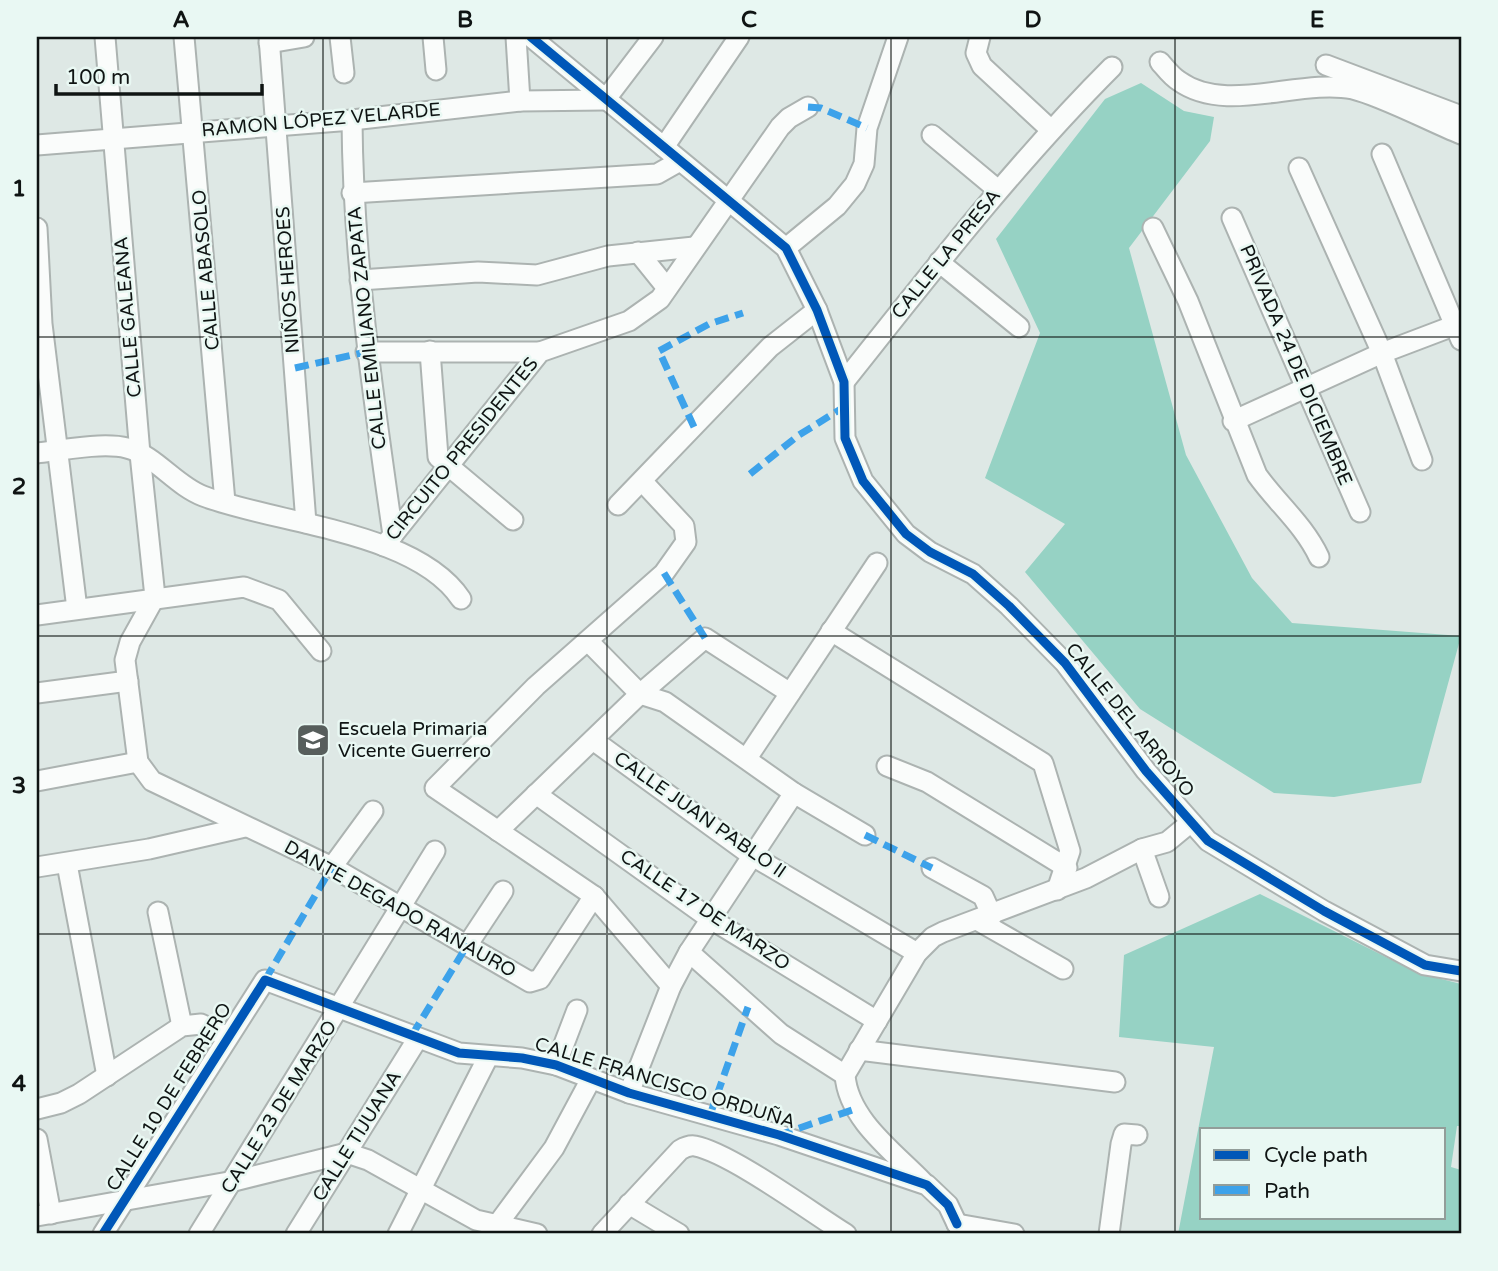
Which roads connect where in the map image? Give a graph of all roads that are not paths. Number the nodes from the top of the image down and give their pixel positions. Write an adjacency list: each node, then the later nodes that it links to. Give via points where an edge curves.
1 (105, 37): 28 (street, CALLE GALEANA)
2 (184, 37): 25 (street, CALLE ABASOLO)
3 (304, 37): 10 (street)
4 (340, 37): 17 (street)
5 (433, 37): 16 (street)
6 (516, 37): 19 (street)
7 (653, 37): 18 (street)
8 (739, 37): 30 (street)
9 (898, 37): 41 (street, via 867,128 864,164 855,184 837,206)
10 (269, 40): 23 (street, NIÑOS HEROES)
11 (542, 40): 18 (street, CALLE DEL ARROYO)
12 (978, 45): 24 (street, via 982,66)
13 (1160, 62): 26 (street, via 1179,82 1200,92 1354,89)
14 (1326, 65): 21 (street)
15 (1112, 67): 24 (street, CALLE LA PRESA)
16 (436, 70)
17 (344, 73)
18 (605, 100): 19 (street, RAMON LÓPEZ VELARDE); 30 (street, CALLE DEL ARROYO)
19 (520, 101): 22 (street, RAMON LÓPEZ VELARDE)
20 (808, 107): 36 (street, CIRCUITO PRESIDENTES, via 780,127)
21 (1461, 115)
22 (352, 120): 23 (street, RAMON LÓPEZ VELARDE); 35 (street, CALLE EMILIANO ZAPATA)
23 (276, 126): 25 (street, RAMON LÓPEZ VELARDE); 66 (street, NIÑOS HEROES)
24 (1051, 129): 34 (street, CALLE LA PRESA)
25 (194, 132): 28 (street, RAMON LÓPEZ VELARDE); 62 (street, CALLE ABASOLO)
26 (1461, 134)
27 (933, 135): 34 (street)
28 (113, 138): 29 (street, RAMON LÓPEZ VELARDE); 58 (street, CALLE GALEANA)
29 (37, 145)
30 (664, 147): 32 (street, CALLE DEL ARROYO)
31 (1382, 154): 49 (street)
32 (680, 161): 35 (street, via 657,174); 36 (street, CALLE DEL ARROYO)
33 (1299, 168): 53 (street)
34 (998, 190): 43 (street, CALLE LA PRESA)
35 (352, 193): 44 (street, CALLE EMILIANO ZAPATA)
36 (728, 202): 40 (street, CIRCUITO PRESIDENTES); 41 (street, CALLE DEL ARROYO)
37 (1232, 218): 55 (street, PRIVADA 24 DE DICIEMBRE)
38 (37, 228): 47 (street)
39 (1153, 229): 56 (street, via 1188,302)
40 (694, 247): 42 (street); 45 (street, CIRCUITO PRESIDENTES)
41 (786, 248): 46 (street, CALLE DEL ARROYO)
42 (638, 252): 44 (street, via 537,275 478,272); 45 (street)
43 (939, 262): 48 (street); 54 (street, CALLE LA PRESA)
44 (360, 280): 51 (street, CALLE EMILIANO ZAPATA)
45 (667, 288): 52 (street, CIRCUITO PRESIDENTES, via 651,308 629,321)
46 (817, 310): 54 (street, CALLE DEL ARROYO); 61 (street, via 770,346)
47 (40, 325): 57 (street)
48 (1019, 327)
49 (1459, 330): 53 (street)
50 (430, 351): 51 (street); 52 (street); 60 (street, via 435,449)
51 (366, 352): 67 (street, CALLE EMILIANO ZAPATA)
52 (540, 352): 60 (street, CIRCUITO PRESIDENTES)
53 (1382, 353): 55 (street); 59 (street)
54 (844, 382): 89 (street, CALLE DEL ARROYO, via 845,438 863,481 906,534 973,574 1065,663)
55 (1307, 387): 56 (street); 64 (street, PRIVADA 24 DE DICIEMBRE)
56 (1233, 421): 68 (street, via 1257,475 1309,537)
57 (47, 452): 58 (street, via 121,447); 72 (street)
58 (139, 454): 62 (street, via 193,492); 70 (street, CALLE GALEANA)
59 (1422, 460)
60 (445, 466): 65 (street); 67 (street, CIRCUITO PRESIDENTES)
61 (642, 481): 63 (street); 75 (street, via 684,526 686,542 664,573)
62 (225, 502): 66 (street)
63 (618, 505)
64 (1360, 512)
65 (513, 520)
66 (306, 523): 67 (street)
67 (388, 540): 71 (street, via 451,585)
68 (1318, 557)
69 (877, 563): 74 (street)
70 (155, 597): 72 (street); 76 (street, via 224,587 262,591 290,611); 77 (street, via 126,651)
71 (461, 598)
72 (77, 609): 73 (street)
73 (37, 615)
74 (831, 631): 79 (street); 100 (street, via 1043,763 1070,851)
75 (589, 642): 80 (street); 91 (street, via 536,686 435,788)
76 (321, 651)
77 (128, 681): 78 (street); 83 (street)
78 (37, 693)
79 (790, 693): 80 (street, via 705,638); 82 (street)
80 (640, 694): 81 (street); 82 (street, via 665,702)
81 (593, 740): 87 (street); 95 (street, CALLE JUAN PABLO II)
82 (747, 758): 86 (street)
83 (138, 762): 85 (street); 90 (street, DANTE DEGADO RANAURO, via 152,781)
84 (887, 766): 100 (street, via 927,782)
85 (37, 781)
86 (794, 793): 92 (street); 95 (street)
87 (536, 794): 91 (street); 107 (street, CALLE 17 DE MARZO)
88 (373, 811): 98 (street)
89 (1190, 823): 93 (street, via 1167,842); 113 (street, CALLE DEL ARROYO, via 1224,852 1324,911 1425,965)
90 (245, 827): 96 (street); 98 (street, DANTE DEGADO RANAURO)
91 (498, 831): 103 (street)
92 (865, 835)
93 (1142, 849): 101 (street); 104 (street)
94 (435, 851): 105 (street, CALLE 23 DE MARZO)
95 (751, 855): 107 (street); 111 (street, CALLE JUAN PABLO II)
96 (67, 864): 97 (street); 126 (street)
97 (37, 867)
98 (332, 867): 105 (street, DANTE DEGADO RANAURO)
99 (932, 868): 108 (street, via 983,896)
100 (1067, 868): 101 (street)
101 (1057, 890): 108 (street)
102 (503, 891): 109 (street)
103 (594, 896): 109 (street, DANTE DEGADO RANAURO, via 536,983); 115 (street)
104 (1159, 897)
105 (400, 906): 109 (street, DANTE DEGADO RANAURO); 116 (street, CALLE 23 DE MARZO)
106 (158, 912): 119 (street)
107 (709, 918): 110 (street); 118 (street, CALLE 17 DE MARZO)
108 (985, 918): 111 (street, via 933,937); 112 (street)
109 (468, 944)
110 (689, 952): 115 (street); 125 (street, via 781,1034)
111 (917, 953): 118 (street)
112 (1063, 969)
113 (1461, 971)
114 (265, 980): 116 (street, CALLE FRANCISCO ORDUÑA); 120 (street, CALLE 10 DE FEBRERO)
115 (671, 986): 129 (street)
116 (340, 1007): 121 (street, CALLE FRANCISCO ORDUÑA); 134 (street, CALLE 23 DE MARZO)
117 (577, 1010): 124 (street)
118 (877, 1021): 122 (street)
119 (182, 1026): 120 (street, via 201,1024); 126 (street)
120 (228, 1037): 137 (street, CALLE 10 DE FEBRERO)
121 (418, 1038): 123 (street, CALLE FRANCISCO ORDUÑA, via 459,1053); 133 (street, CALLE TIJUANA)
122 (859, 1050): 125 (street); 128 (street)
123 (488, 1057): 124 (street, CALLE FRANCISCO ORDUÑA); 136 (street)
124 (556, 1065): 127 (street, CALLE FRANCISCO ORDUÑA)
125 (845, 1075): 135 (street, via 855,1109)
126 (107, 1076): 130 (street, via 61,1103)
127 (591, 1079): 129 (street, CALLE FRANCISCO ORDUÑA); 140 (street, via 554,1148)
128 (1115, 1082)
129 (629, 1093): 135 (street, CALLE FRANCISCO ORDUÑA, via 779,1135)
130 (37, 1109)
131 (1137, 1135): 151 (street, via 1124,1134 1121,1144)
132 (37, 1139): 139 (street)
133 (347, 1153): 134 (street); 136 (street); 142 (street, CALLE TIJUANA)
134 (234, 1181): 137 (street); 144 (street, CALLE 23 DE MARZO)
135 (927, 1185): 141 (street, CALLE FRANCISCO ORDUÑA, via 948,1205)
136 (420, 1189): 140 (street, via 476,1220); 145 (street)
137 (124, 1201): 139 (street); 143 (street, CALLE 10 DE FEBRERO)
138 (629, 1204): 147 (street); 148 (street); 149 (street, via 687,1146 738,1166)
139 (44, 1215)
140 (497, 1225): 146 (street)
141 (950, 1229): 150 (street, CALLE FRANCISCO ORDUÑA)
142 (300, 1233)
143 (103, 1234)
144 (200, 1234)
145 (398, 1234)
146 (537, 1234)
147 (602, 1234)
148 (679, 1234)
149 (846, 1234)
150 (1014, 1234)
151 (1109, 1234)

